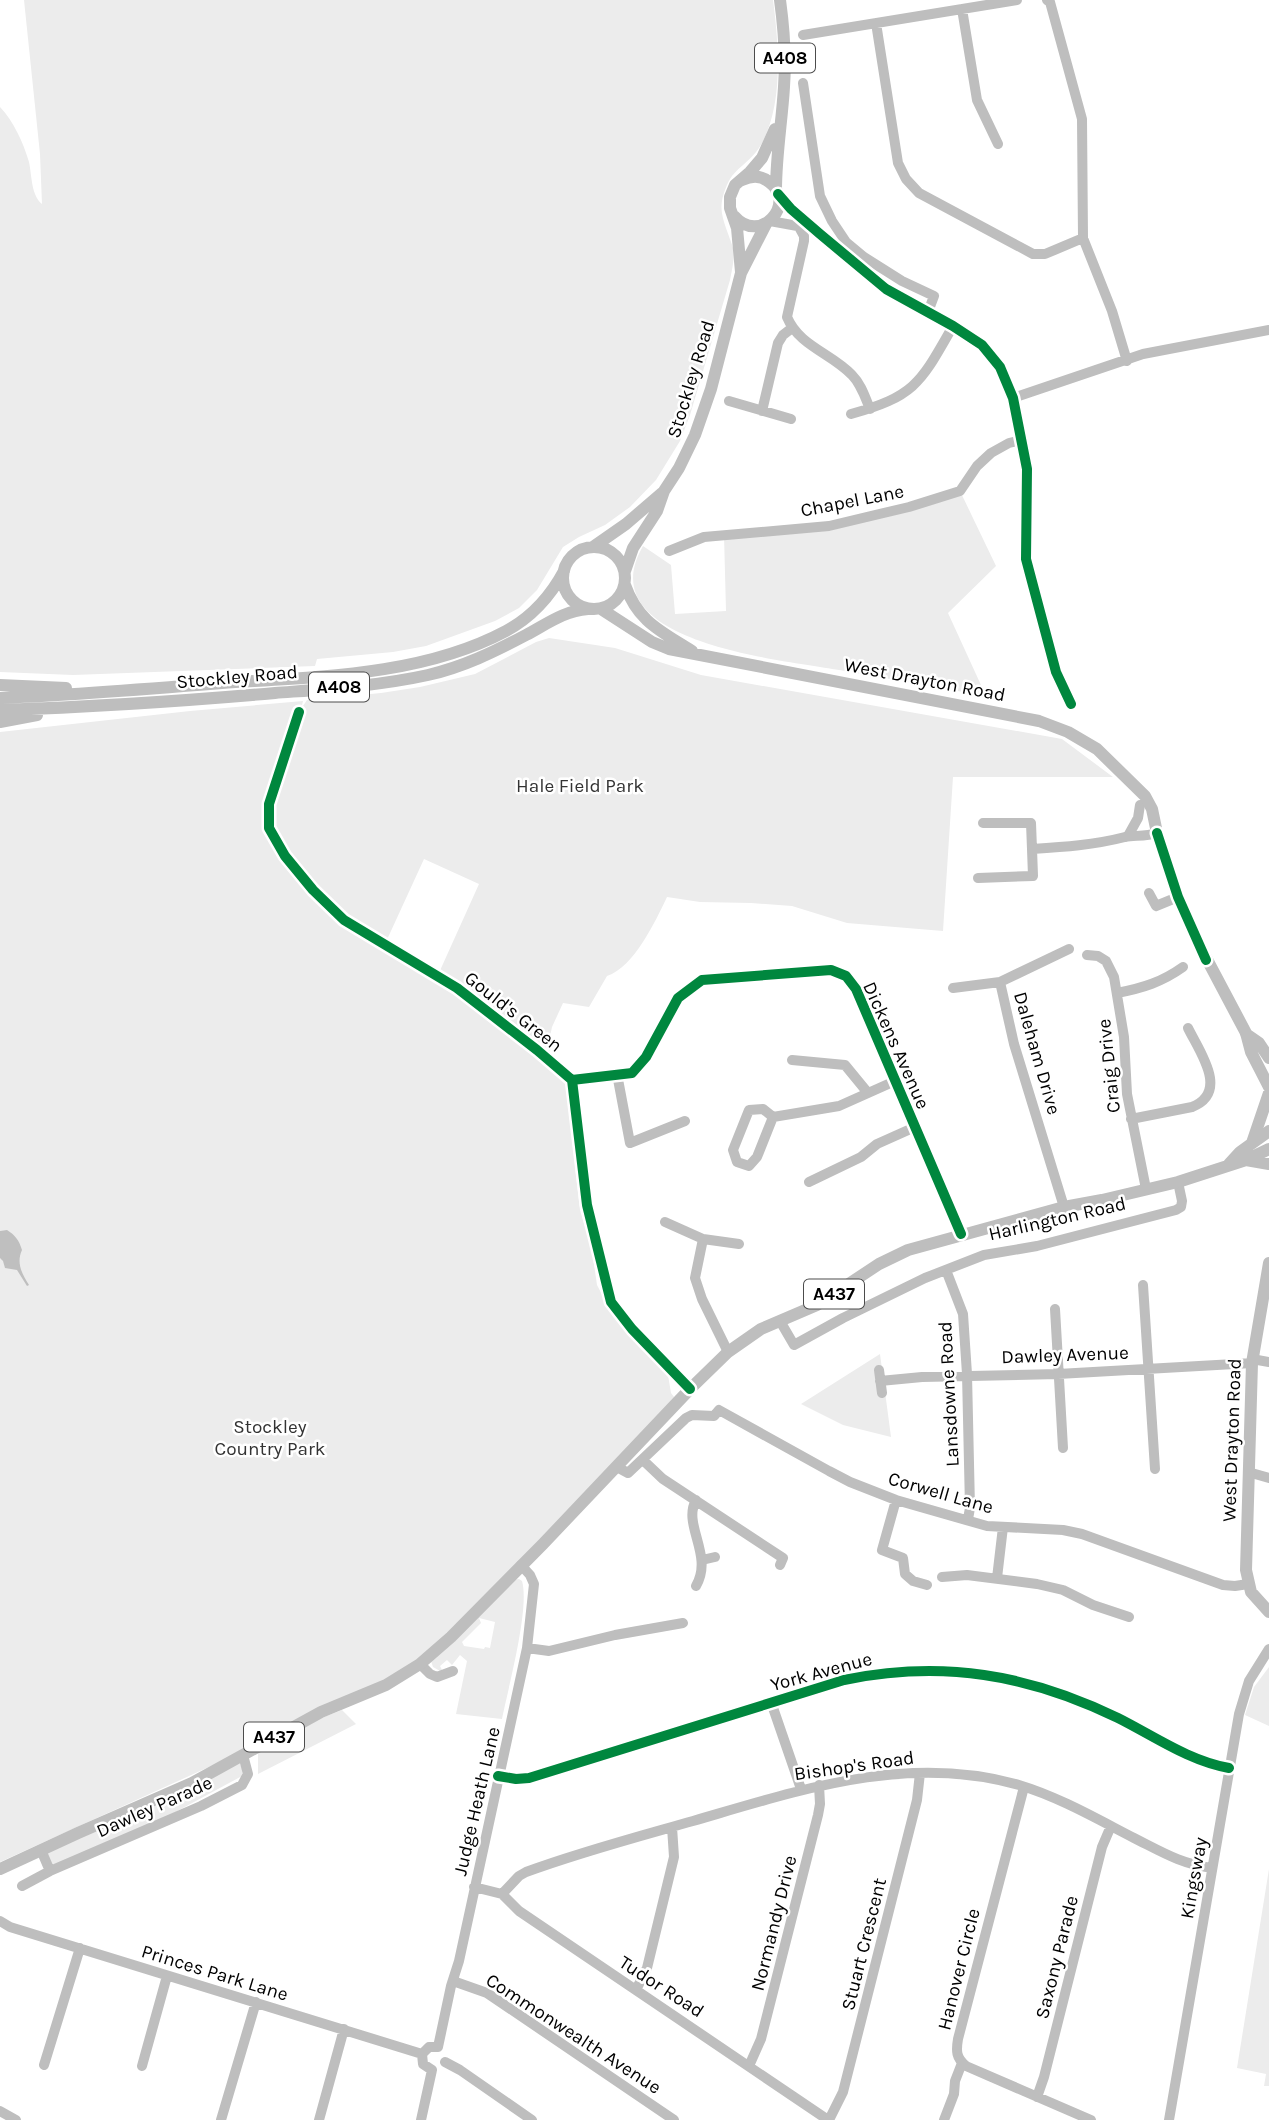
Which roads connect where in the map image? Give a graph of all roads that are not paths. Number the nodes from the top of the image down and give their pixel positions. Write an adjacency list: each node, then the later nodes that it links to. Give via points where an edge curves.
1 (780, 0): 8 (main road, A408, via 785,60)
2 (1017, 0): 4 (street)
3 (1047, 0): 16 (street, via 1082,119)
4 (962, 9): 5 (street); 9 (street, via 977,100)
5 (876, 23): 6 (street); 16 (street, via 898,163 919,193 1033,254 1045,254)
6 (803, 35)
7 (803, 83): 18 (street, via 820,196 832,221 864,257 934,296)
8 (781, 116): 10 (main road, A408, via 762,158); 11 (main road, A408)
9 (998, 144)
10 (742, 180): 11 (main road, via 762,178); 12 (main road, via 730,195)
11 (777, 192): 13 (main road, via 778,209); 15 (street)
12 (732, 213): 13 (main road, via 746,225); 17 (main road, Stockley Road)
13 (768, 222): 14 (street); 17 (main road, Stockley Road)
14 (798, 225): 15 (street); 20 (street, via 804,241 787,317)
15 (820, 234): 18 (street, via 886,289)
16 (1083, 238): 22 (street)
17 (741, 273): 30 (main road, Stockley Road, via 705,408)
18 (928, 312): 19 (street)
19 (953, 327): 23 (street, via 982,345 1000,367); 25 (street, via 915,386)
20 (792, 328): 25 (street, via 851,374); 26 (street, via 778,342)
21 (1269, 330): 22 (street)
22 (1127, 361): 23 (street)
23 (1013, 398): 29 (street)
24 (729, 401): 26 (street)
25 (870, 408): 27 (street)
26 (762, 411): 28 (street)
27 (851, 414)
28 (791, 419)
29 (1022, 440): 32 (street, Chapel Lane, via 991,453 960,491 829,526 704,537); 41 (street, via 1027,469 1026,559 1056,673)
30 (664, 491): 31 (main road, Stockley Road); 34 (main road, Stockley Road)
31 (593, 547): 33 (main road, via 572,556); 34 (main road, via 614,553)
32 (669, 551)
33 (564, 571): 36 (main road, via 567,594 577,604); 39 (main road, Stockley Road / A408, via 550,596 525,619 446,656 368,671)
34 (625, 571): 35 (main road)
35 (625, 585): 36 (main road, via 615,602); 37 (main road, West Drayton Road, via 644,618)
36 (594, 609): 37 (main road, West Drayton Road, via 652,642); 42 (main road, Stockley Road / A408, via 558,616 482,658 425,675 367,685)
37 (698, 655): 46 (main road, West Drayton Road, via 1040,721 1097,749)
38 (0, 685): 39 (main road)
39 (119, 691): 40 (main road, Stockley Road / A408)
40 (0, 698)
41 (1071, 704)
42 (75, 708): 43 (main road, Stockley Road / A408); 45 (main road)
43 (0, 710)
44 (299, 712): 66 (street, Gould's Green, via 269,804 269,828 285,856 344,920 457,988)
45 (0, 722)
46 (1127, 780): 47 (main road, West Drayton Road); 49 (main road, West Drayton Road, via 1149,803)
47 (1140, 805): 49 (main road, West Drayton Road); 50 (street)
48 (983, 823): 51 (street, via 1031,822)
49 (1157, 834): 50 (street); 54 (main road, West Drayton Road)
50 (1128, 836): 51 (street, via 1089,845)
51 (1032, 849): 52 (street, via 1033,876)
52 (978, 877)
53 (1149, 893): 54 (street, via 1156,906)
54 (1178, 897): 62 (main road, West Drayton Road)
55 (1069, 949): 58 (street, Daleham Drive)
56 (1087, 955): 60 (street, Craig Drive, via 1106,961)
57 (1183, 967): 60 (street, via 1151,986)
58 (1000, 982): 59 (street); 83 (street, Daleham Drive)
59 (953, 988)
60 (1118, 993): 71 (street, Craig Drive)
61 (1188, 1028): 71 (street, via 1210,1075 1207,1096 1192,1107)
62 (1246, 1033): 63 (main road, West Drayton Road); 68 (main road, West Drayton Road)
63 (1267, 1054)
64 (792, 1060): 69 (street, via 845,1065)
65 (617, 1074): 66 (street, Dickens Avenue); 67 (street, Dickens Avenue, via 632,1073 646,1057 678,998 702,980 831,970 846,976 856,989); 72 (street, via 630,1143)
66 (572, 1080): 101 (street, via 587,1205 611,1302)
67 (895, 1081): 69 (street); 73 (street, Dickens Avenue)
68 (1269, 1090): 75 (main road, West Drayton Road)
69 (868, 1093): 70 (street, via 839,1106)
70 (773, 1117): 70 (street, via 763,1109 750,1110 733,1150 737,1162 749,1166 757,1157)
71 (1132, 1119): 82 (street, Craig Drive)
72 (685, 1121)
73 (915, 1127): 80 (street); 85 (street, Dickens Avenue)
74 (1269, 1131): 75 (main road, Harlington Road / A437)
75 (1252, 1143): 78 (main road, Harlington Road / A437)
76 (1269, 1149): 77 (main road, Harlington Road / A437)
77 (1246, 1160): 78 (main road, Harlington Road / A437); 79 (main road)
78 (1229, 1164): 81 (main road, Harlington Road / A437)
79 (1269, 1164)
80 (809, 1182)
81 (1178, 1182): 82 (main road, Harlington Road / A437); 89 (street, Harlington Road, via 1182,1201 1176,1210 984,1255)
82 (1146, 1189): 83 (main road, Harlington Road / A437)
83 (1064, 1207): 85 (main road, Harlington Road / A437)
84 (665, 1222): 86 (street)
85 (961, 1234): 92 (main road, Harlington Road / A437, via 908,1250 817,1306)
86 (703, 1239): 87 (street); 93 (street, via 695,1278)
87 (739, 1244)
88 (1269, 1263): 94 (main road, West Drayton Road)
89 (946, 1270): 92 (street, Harlington Road, via 794,1345); 98 (street, Lansdowne Road, via 963,1314)
90 (1143, 1285): 96 (street)
91 (1055, 1309): 99 (street)
92 (780, 1321): 93 (main road, Harlington Road / A437)
93 (728, 1352): 101 (main road, Harlington Road / A437)
94 (1252, 1361): 95 (street, Dawley Avenue); 96 (street, Dawley Avenue); 107 (main road, West Drayton Road)
95 (1269, 1362)
96 (1149, 1368): 99 (street, Dawley Avenue); 106 (street)
97 (879, 1370): 100 (street)
98 (967, 1374): 99 (street, Dawley Avenue); 100 (street, Dawley Avenue); 111 (street, Lansdowne Road)
99 (1058, 1374): 103 (street)
100 (880, 1381): 102 (street)
101 (690, 1389): 105 (main road, Harlington Road / A437)
102 (882, 1393)
103 (1063, 1448)
104 (643, 1460): 105 (street, via 628,1473); 109 (street); 110 (street, Corwell Lane, via 687,1418 714,1416 719,1410 829,1471)
105 (617, 1467): 117 (main road, Harlington Road / A437)
106 (1155, 1469)
107 (1248, 1472): 108 (street); 121 (main road, West Drayton Road)
108 (1269, 1478)
109 (696, 1500): 115 (street, via 691,1511); 118 (street, via 783,1558)
110 (897, 1500): 111 (street, Corwell Lane); 113 (street)
111 (968, 1519): 112 (street, Corwell Lane)
112 (1003, 1527): 120 (street); 121 (street, Corwell Lane, via 1073,1532 1223,1585)
113 (882, 1550): 116 (street); 122 (street, via 903,1558 905,1574)
114 (715, 1557): 115 (street)
115 (702, 1560): 123 (street)
116 (879, 1562)
117 (521, 1565): 127 (street, Judge Heath Lane, via 534,1589); 129 (main road, A437)
118 (780, 1565)
119 (942, 1577): 120 (street)
120 (997, 1578): 125 (street, via 1063,1590)
121 (1248, 1584): 124 (main road)
122 (927, 1585)
123 (696, 1587)
124 (1269, 1612)
125 (1129, 1617)
126 (683, 1623): 127 (street, via 672,1629 615,1634 550,1651)
127 (527, 1648): 135 (street, Judge Heath Lane)
128 (1269, 1649): 133 (street, Kingsway, via 1242,1700)
129 (420, 1664): 130 (street, via 436,1677); 132 (main road, A437)
130 (453, 1671)
131 (771, 1702): 133 (street, York Avenue, via 884,1673 983,1674 1074,1699 1203,1762); 135 (street, York Avenue, via 529,1778); 138 (street)
132 (243, 1755): 141 (main road, A437, via 192,1783); 144 (street, Dawley Parade, via 248,1774 242,1785)
133 (1229, 1768): 142 (street, Kingsway)
134 (920, 1773): 136 (street, Bishop's Road); 137 (street, Bishop's Road, via 970,1775); 173 (street, Stuart Crescent, via 845,2084)
135 (498, 1776): 146 (street, Judge Heath Lane)
136 (819, 1785): 138 (street, Bishop's Road); 161 (street, Normandy Drive, via 818,1815 761,2039)
137 (1024, 1787): 139 (street, Bishop's Road); 158 (street, Hanover Circle, via 958,2039)
138 (801, 1789): 140 (street, Bishop's Road)
139 (1111, 1826): 142 (street, Bishop's Road, via 1181,1862); 165 (street, Saxony Parade)
140 (672, 1827): 147 (street, Bishop's Road, via 526,1872); 152 (street, via 674,1857 647,1968)
141 (41, 1850): 143 (main road, A437); 144 (street)
142 (1212, 1868): 176 (street, Kingsway)
143 (0, 1870)
144 (50, 1871): 145 (street, Dawley Parade)
145 (22, 1886)
146 (474, 1887): 147 (street, Tudor Road); 151 (street, Judge Heath Lane)
147 (502, 1894): 152 (street, Tudor Road, via 519,1911)
148 (0, 1921): 149 (street, Princes Park Lane)
149 (80, 1948): 150 (street, Princes Park Lane); 159 (street)
150 (167, 1976): 153 (street, Princes Park Lane); 160 (street)
151 (453, 1981): 155 (street, Judge Heath Lane); 172 (street, Commonwealth Avenue, via 487,1993)
152 (636, 1990): 161 (street, Tudor Road)
153 (256, 2002): 154 (street, Princes Park Lane); 168 (street)
154 (344, 2029): 156 (street, Princes Park Lane); 169 (street)
155 (438, 2047): 156 (street, via 429,2047); 157 (street)
156 (422, 2054): 162 (street, via 423,2064)
157 (444, 2062): 162 (street); 171 (street)
158 (962, 2063): 164 (street); 165 (street)
159 (44, 2065)
160 (142, 2066)
161 (749, 2066): 173 (street, Tudor Road)
162 (432, 2070): 170 (street)
163 (943, 2082): 164 (street)
164 (954, 2084): 174 (street)
165 (1037, 2097): 175 (street)
166 (0, 2111): 167 (street)
167 (16, 2120)
168 (221, 2120)
169 (319, 2120)
170 (421, 2120)
171 (532, 2120)
172 (674, 2120)
173 (829, 2120)
174 (944, 2120)
175 (1091, 2120)
176 (1169, 2120)

